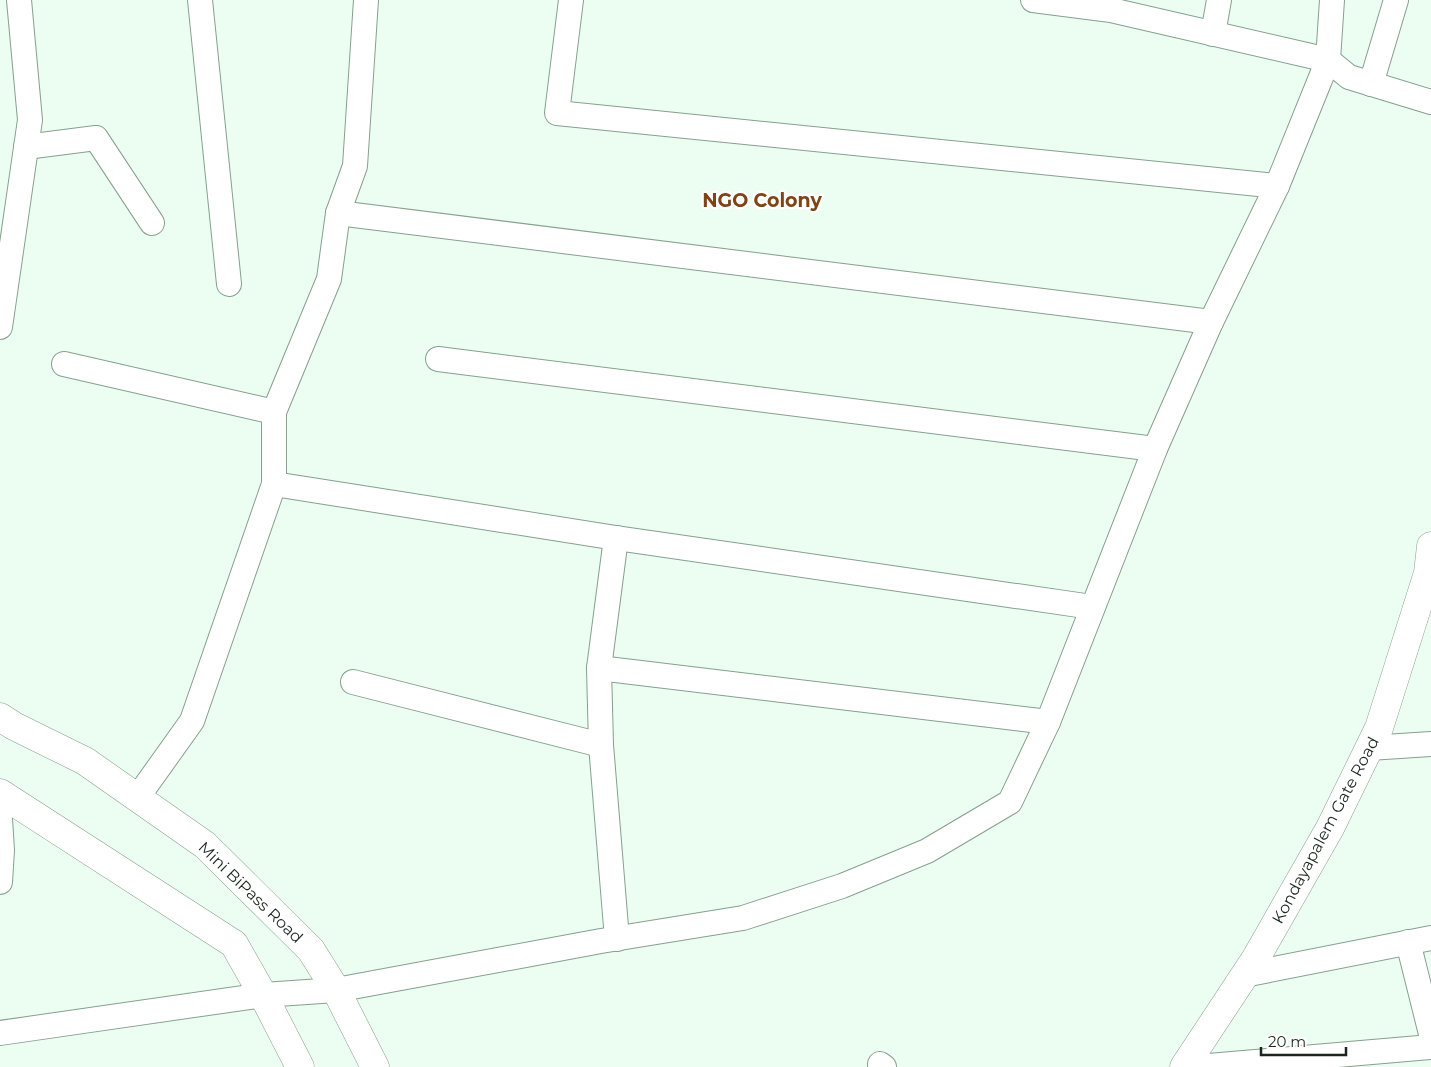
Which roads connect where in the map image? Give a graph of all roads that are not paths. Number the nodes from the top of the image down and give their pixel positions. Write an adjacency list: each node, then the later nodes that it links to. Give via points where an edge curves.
1 (19, 0): 14 (street, via 30,120)
2 (200, 0): 18 (street)
3 (366, 0): 16 (street, via 355,166)
4 (571, 0): 15 (street, via 557,114)
5 (1033, 0): 9 (street, via 1111,10)
6 (1219, 0): 10 (street)
7 (1332, 0): 11 (street)
8 (1396, 0): 12 (street)
9 (1145, 9): 10 (street)
10 (1214, 34): 11 (street)
11 (1328, 60): 12 (street, via 1349,77); 15 (street)
12 (1371, 84): 13 (street)
13 (1431, 102)
14 (26, 147): 17 (street, via 96,138); 20 (street)
15 (1277, 186): 19 (street)
16 (338, 213): 19 (street); 23 (street, via 330,279)
17 (152, 223)
18 (229, 284)
19 (1211, 322): 24 (street)
20 (0, 327)
21 (438, 359): 24 (street)
22 (64, 364): 23 (street)
23 (274, 412): 25 (street)
24 (1155, 448): 29 (street)
25 (274, 484): 26 (street); 38 (street, via 192,721)
26 (616, 538): 29 (street); 30 (street)
27 (1431, 546): 28 (street, Kondayapalem Gate Road)
28 (1430, 573): 36 (street, Kondayapalem Gate Road, via 1379,728)
29 (1092, 607): 33 (street)
30 (599, 668): 33 (street); 35 (street)
31 (353, 682): 35 (street)
32 (0, 717): 38 (street, Mini BiPass Road, via 84,761)
33 (1048, 722): 41 (street, via 1010,802 927,851 842,886 743,918)
34 (1431, 744): 36 (street)
35 (601, 745): 41 (street)
36 (1369, 748): 43 (street, Kondayapalem Gate Road, via 1330,828)
37 (0, 793): 45 (street, via 234,944)
38 (137, 798): 44 (street, Mini BiPass Road, via 204,845 311,950)
39 (0, 819): 40 (street)
40 (0, 882)
41 (617, 939): 44 (street)
42 (1420, 940): 43 (street); 47 (street)
43 (1244, 975): 53 (street, Kondayapalem Gate Road)
44 (336, 990): 45 (street); 50 (street, Mini BiPass Road)
45 (263, 994): 46 (street); 49 (street)
46 (0, 1033)
47 (1431, 1034)
48 (1431, 1047): 54 (street)
49 (300, 1067)
50 (375, 1067)
51 (880, 1067): 52 (street, via 880,1064)
52 (884, 1067)
53 (1184, 1067)
54 (1197, 1067)

